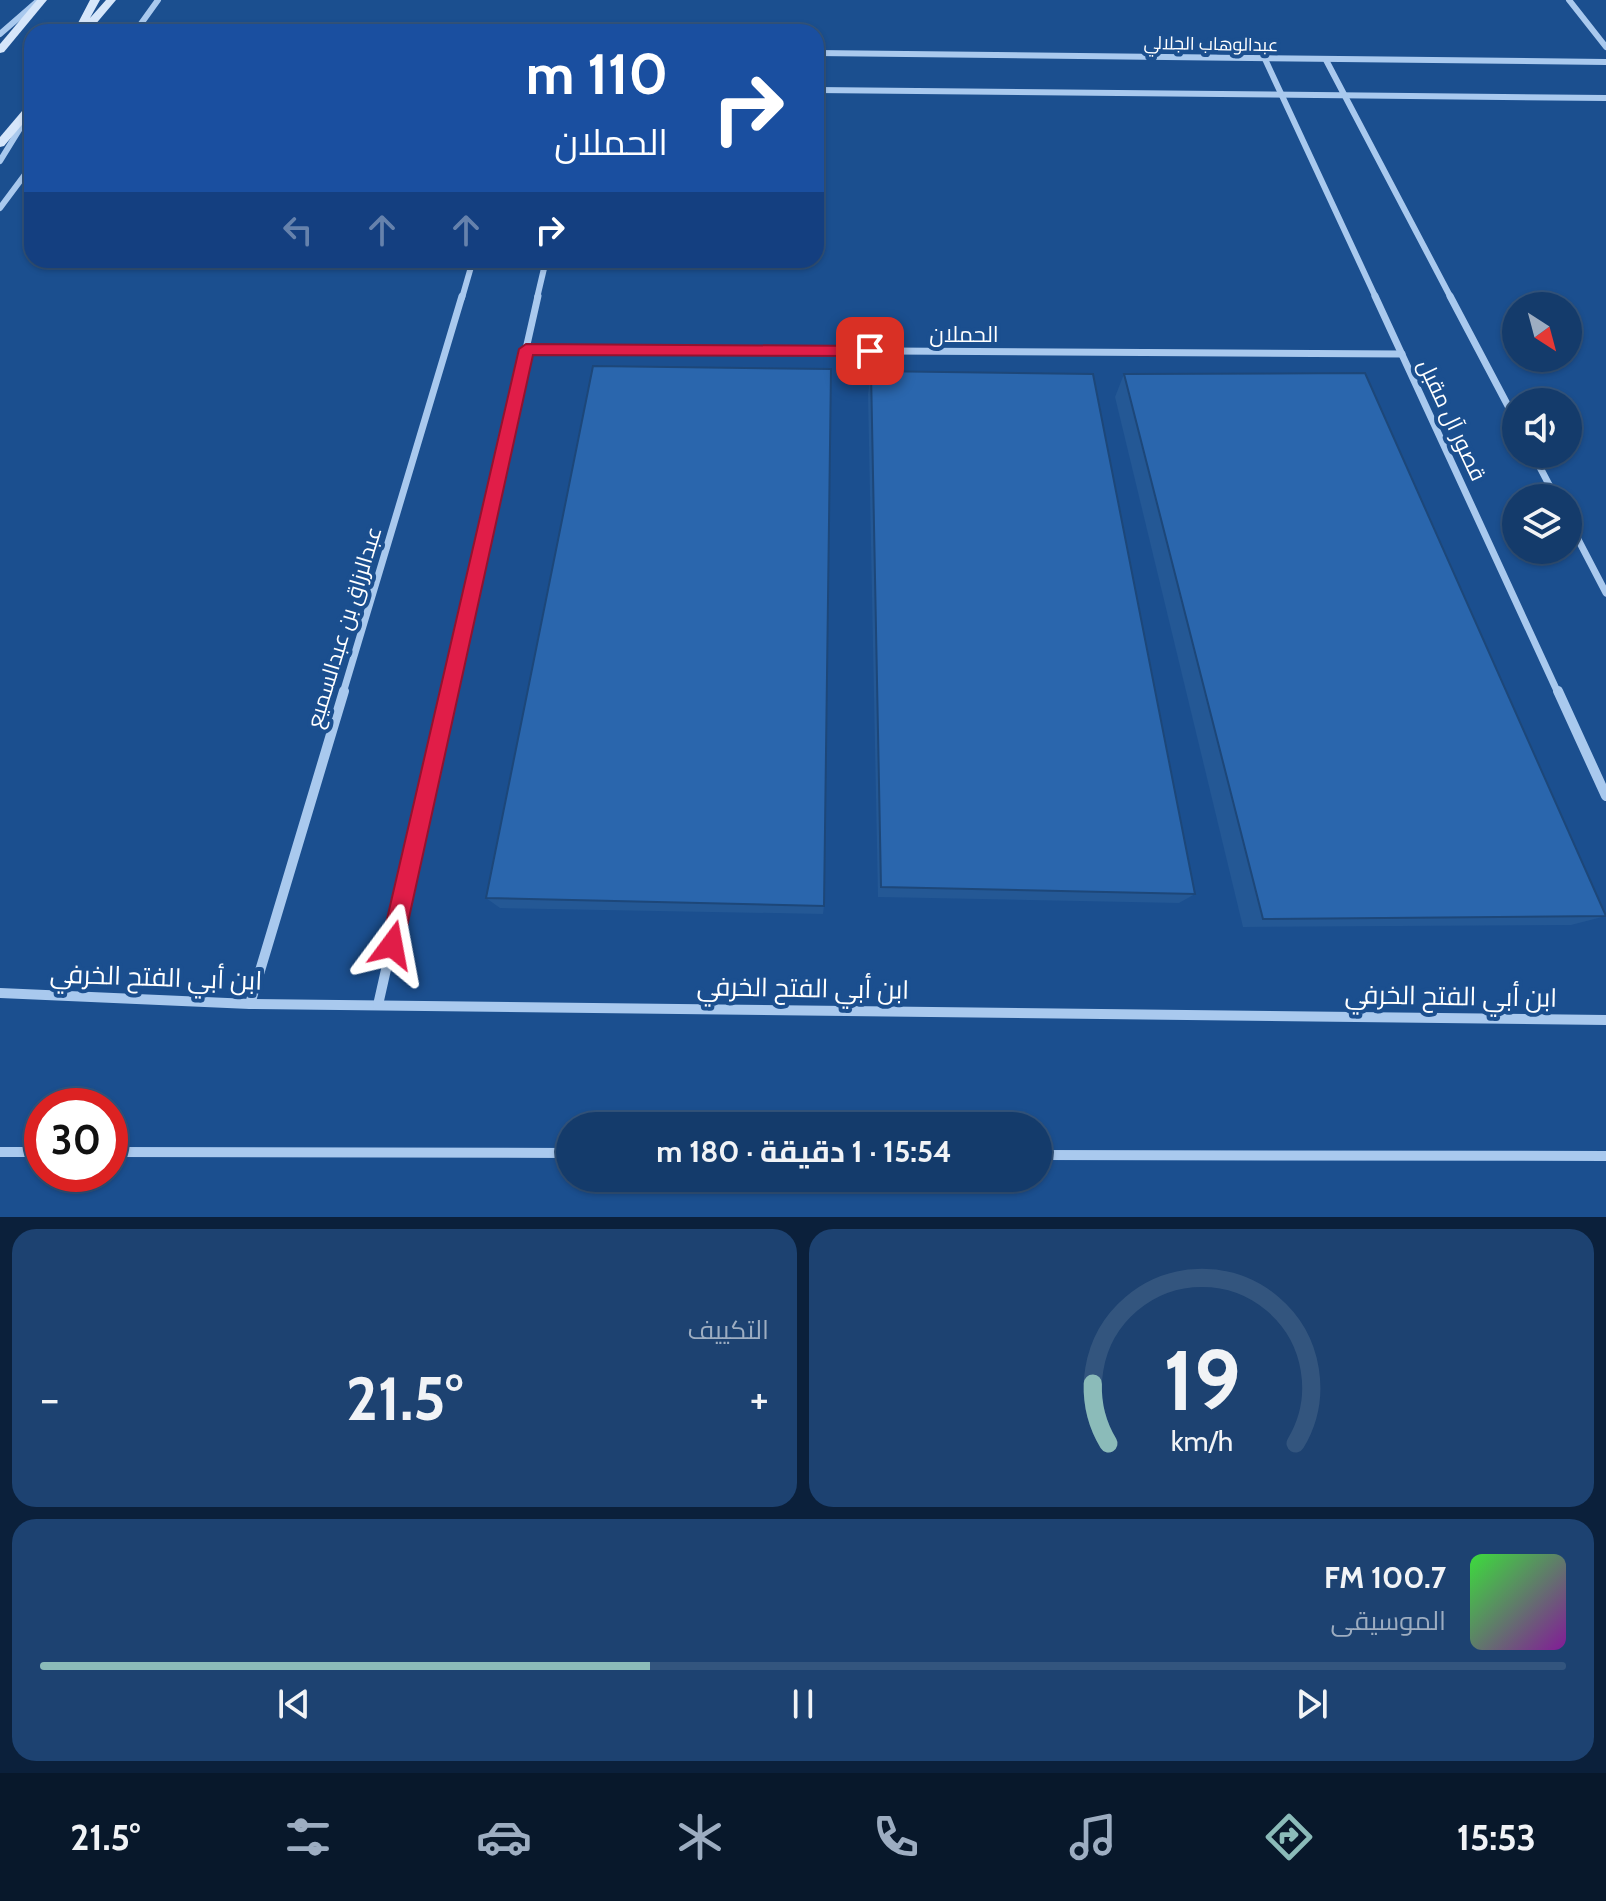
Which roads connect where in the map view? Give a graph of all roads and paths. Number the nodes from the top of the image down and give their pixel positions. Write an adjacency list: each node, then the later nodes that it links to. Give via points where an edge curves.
1 (40, 0): 9 (street); 11 (main road)
2 (95, 0): 6 (main road)
3 (111, 0): 7 (main road)
4 (158, 0): 8 (street)
5 (1569, 0): 10 (street)
6 (84, 24)
7 (88, 24)
8 (141, 24)
9 (0, 34)
10 (1606, 47)
11 (0, 50)
12 (824, 53): 13 (street, عبدالوهاب الجلالي)
13 (1265, 59): 14 (street, عبدالوهاب الجلالي); 17 (street, قصور آل مقبل)
14 (1326, 60): 15 (street, عبدالوهاب الجلالي); 18 (street)
15 (1606, 62)
16 (824, 90): 17 (street)
17 (1282, 94): 18 (street); 29 (street, قصور آل مقبل)
18 (1345, 95): 19 (street); 30 (street)
19 (1606, 98)
20 (24, 117): 22 (main road)
21 (24, 121): 23 (street)
22 (0, 144)
23 (0, 161)
24 (24, 176): 25 (street)
25 (0, 208)
26 (471, 268): 35 (street, عبدالرزاق بن عبدالسميع)
27 (544, 268): 28 (street)
28 (526, 349): 29 (street, الحملان); 36 (street)
29 (1402, 354): 33 (street, قصور آل مقبل)
30 (1502, 394)
31 (1582, 547): 32 (street)
32 (1606, 593)
33 (1606, 796)
34 (0, 993): 35 (street, ابن أبي الفتح الخرفي)
35 (250, 1004): 36 (street, ابن أبي الفتح الخرفي)
36 (378, 1005): 37 (street, ابن أبي الفتح الخرفي)
37 (1606, 1020)
38 (0, 1152): 39 (street)
39 (24, 1152)
40 (128, 1152): 41 (street)
41 (556, 1153)
42 (1052, 1155): 43 (street)
43 (1606, 1156)

